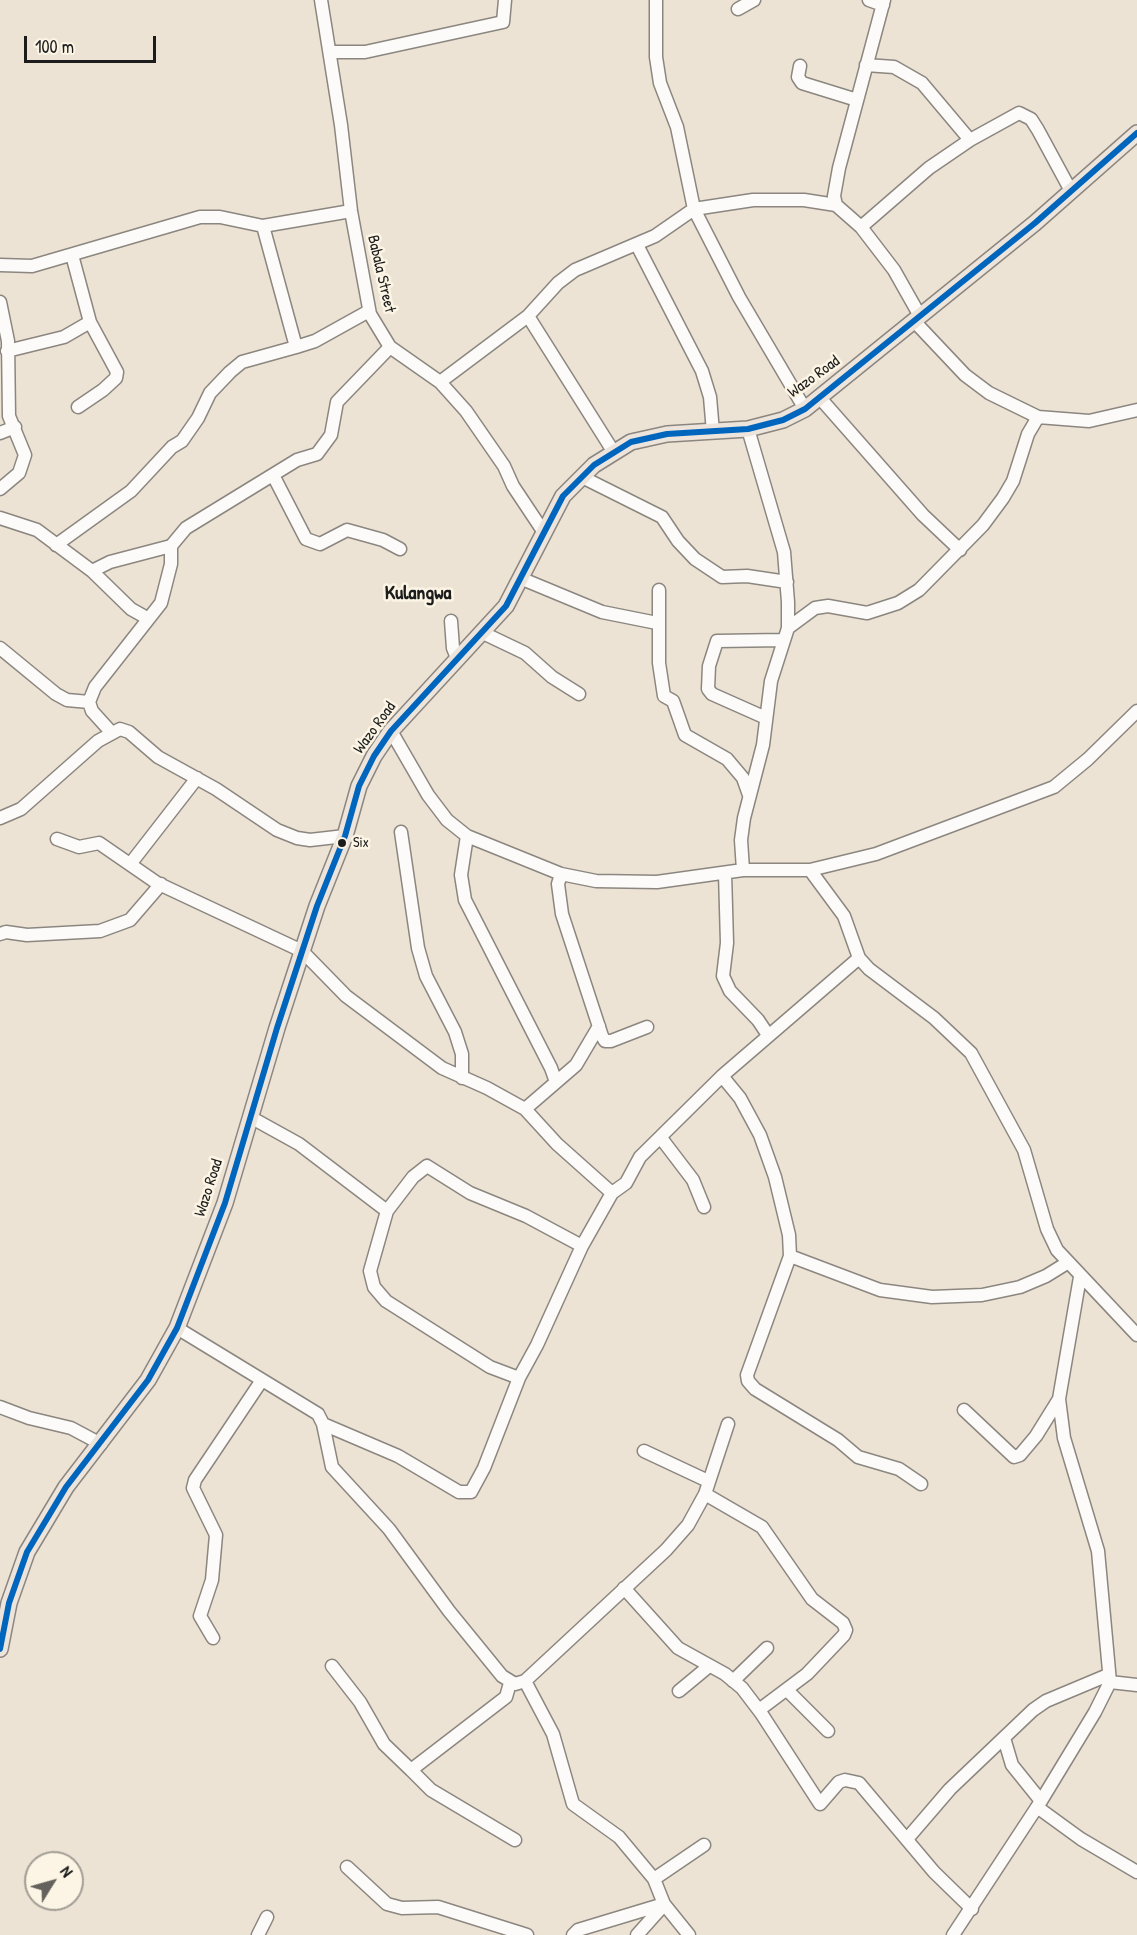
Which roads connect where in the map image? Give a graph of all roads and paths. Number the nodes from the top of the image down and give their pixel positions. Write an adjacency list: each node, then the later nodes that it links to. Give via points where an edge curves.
1 (321, 0): 8 (street, Babala Street)
2 (506, 0): 8 (street, via 503,22 365,52)
3 (656, 0): 16 (street, via 660,82 677,127)
4 (754, 0): 7 (street)
5 (869, 0): 6 (street)
6 (884, 3): 9 (street)
7 (738, 9)
8 (330, 52): 17 (street, Babala Street)
9 (866, 65): 11 (street); 13 (street, via 894,67 921,83)
10 (800, 66): 11 (street, via 798,78 802,83)
11 (856, 100): 15 (street, via 834,187)
12 (1137, 133): 14 (main road, Wazo Road)
13 (970, 140): 14 (street, via 1024,113 1049,148); 19 (street, via 904,187)
14 (1071, 191): 26 (main road, Wazo Road)
15 (836, 205): 16 (street, via 804,200 753,200); 19 (street)
16 (694, 209): 20 (street); 34 (street, via 739,297)
17 (351, 211): 18 (street); 24 (street, Babala Street)
18 (263, 226): 21 (street, via 200,217); 28 (street)
19 (861, 227): 26 (street, via 894,270)
20 (637, 245): 25 (street, via 576,270 558,283); 40 (street, via 702,371 710,398)
21 (72, 255): 22 (street, via 32,266); 27 (street)
22 (0, 265)
23 (0, 302): 30 (street)
24 (369, 311): 28 (street, via 315,341); 29 (street, Babala Street)
25 (528, 316): 31 (street); 42 (street)
26 (917, 319): 32 (main road, Wazo Road); 37 (street, via 965,375 989,393)
27 (90, 322): 30 (street, via 64,337); 33 (street, via 117,372 103,390)
28 (296, 347): 48 (street, via 242,362 210,393 182,441 131,491)
29 (390, 347): 31 (street, Babala Street); 43 (street, via 337,402 331,435 323,447)
30 (7, 351): 36 (street)
31 (440, 382): 47 (street, Babala Street, via 486,439)
32 (820, 398): 34 (main road, Wazo Road); 51 (street, via 923,515)
33 (78, 407)
34 (805, 409): 39 (main road, Wazo Road, via 783,420)
35 (1137, 410): 37 (street, via 1089,421)
36 (4, 413): 38 (street)
37 (1038, 417): 51 (street, via 1003,498)
38 (15, 427): 41 (street); 45 (street, via 24,460 14,478)
39 (748, 429): 40 (main road, Wazo Road); 54 (street, via 784,552)
40 (713, 432): 42 (main road, Wazo Road, via 648,437)
41 (0, 433)
42 (614, 451): 44 (main road, Wazo Road)
43 (273, 475): 49 (street, via 186,528); 50 (street, via 306,539 320,544 347,530)
44 (582, 477): 47 (main road, Wazo Road, via 563,496); 54 (street, via 662,518 689,553 722,577)
45 (0, 489)
46 (0, 518): 48 (street, via 37,530)
47 (543, 531): 53 (main road, Wazo Road)
48 (56, 545): 52 (street)
49 (171, 546): 52 (street, via 110,562); 56 (street, via 171,564 161,603)
50 (400, 549)
51 (960, 550): 60 (street, via 919,590 898,603 867,613 828,606 815,608)
52 (92, 572): 56 (street, via 131,609)
53 (520, 578): 58 (street, via 602,612); 59 (main road, Wazo Road, via 506,606)
54 (787, 582): 60 (street)
55 (659, 590): 58 (street)
56 (147, 618): 64 (street, via 95,687)
57 (452, 621): 62 (street)
58 (657, 623): 70 (street, via 664,696 673,701 685,735 727,759 743,778)
59 (483, 633): 62 (main road, Wazo Road); 63 (street, via 525,653)
60 (785, 634): 66 (street, via 771,681); 66 (street, via 717,641 709,666 708,689 712,693)
61 (0, 648): 64 (street, via 56,694 67,700)
62 (457, 658): 67 (main road, Wazo Road)
63 (579, 694)
64 (89, 702): 68 (street)
65 (1137, 711): 78 (street, via 1054,787 876,854)
66 (766, 718): 70 (street)
67 (391, 731): 73 (main road, Wazo Road, via 359,786); 74 (street, via 428,795 447,820)
68 (111, 732): 69 (street, via 129,732 158,757); 71 (street, via 21,809)
69 (197, 778): 73 (street, via 277,830 297,838); 76 (street)
70 (749, 795): 77 (street, via 741,840)
71 (0, 818)
72 (401, 832): 89 (street, via 418,948 426,976 455,1032 462,1054)
73 (345, 836): 83 (main road, Wazo Road)
74 (467, 836): 80 (street); 90 (street, via 461,875 465,900)
75 (57, 839): 76 (street, via 79,847 99,843)
76 (130, 863): 81 (street)
77 (743, 870): 78 (street); 79 (street)
78 (810, 870): 84 (street, via 844,916)
79 (725, 873): 80 (street, via 657,882 596,881); 87 (street, via 727,943 723,976 730,991)
80 (561, 874): 85 (street, via 558,884 562,914)
81 (161, 884): 82 (street, via 130,920 100,931); 83 (street)
82 (0, 934)
83 (302, 951): 89 (street, via 346,996 442,1068); 92 (main road, Wazo Road)
84 (859, 958): 87 (street); 99 (street, via 971,1053 1024,1150 1047,1229)
85 (599, 1026): 86 (street, via 605,1041); 90 (street, via 576,1065)
86 (647, 1027)
87 (768, 1035): 88 (street)
88 (722, 1076): 93 (street); 98 (street, via 740,1098 760,1135 775,1177)
89 (462, 1078): 91 (street)
90 (556, 1082): 91 (street)
91 (525, 1109): 94 (street)
92 (252, 1118): 96 (street, via 299,1144); 101 (main road, Wazo Road, via 225,1203)
93 (661, 1138): 94 (street, via 640,1157 626,1183); 95 (street, via 693,1180)
94 (612, 1193): 97 (street)
95 (704, 1207)
96 (387, 1211): 97 (street, via 413,1177 427,1166 470,1193 526,1216); 103 (street, via 370,1271 375,1287 386,1301 490,1367)
97 (582, 1246): 103 (street)
98 (790, 1256): 99 (street, via 880,1290 932,1297 982,1295 1020,1287); 113 (street, via 748,1381 858,1457 899,1469)
99 (1067, 1263): 100 (street)
100 (1080, 1277): 102 (street); 105 (street)
101 (177, 1328): 104 (street); 111 (main road, Wazo Road, via 148,1380)
102 (1137, 1335)
103 (519, 1378): 109 (street, via 484,1468 468,1494 398,1456)
104 (262, 1380): 109 (street, via 303,1403 318,1414); 117 (street, via 193,1488 216,1536 212,1580 200,1616)
105 (1059, 1400): 107 (street, via 1036,1436 1014,1457); 122 (street, via 1064,1438 1098,1551)
106 (5, 1409): 108 (street); 111 (street, via 70,1428)
107 (964, 1410)
108 (0, 1421)
109 (323, 1424): 125 (street, via 333,1467 389,1529 454,1618)
110 (728, 1424): 114 (street)
111 (101, 1444): 116 (main road, Wazo Road, via 66,1487 27,1552)
112 (644, 1451): 114 (street)
113 (921, 1484)
114 (706, 1488): 115 (street, via 688,1525); 128 (street, via 762,1527 812,1599 846,1629)
115 (624, 1588): 121 (street, via 678,1648); 123 (street)
116 (5, 1599): 119 (main road, Wazo Road)
117 (213, 1638)
118 (766, 1648): 124 (street)
119 (0, 1649)
120 (332, 1666): 132 (street, via 360,1702 384,1744)
121 (708, 1666): 124 (street); 127 (street)
122 (1109, 1679): 126 (street); 131 (street, via 1046,1701); 133 (street, via 1095,1712)
123 (525, 1681): 125 (street); 139 (street, via 553,1734 573,1804 619,1837)
124 (734, 1681): 129 (street)
125 (510, 1683): 132 (street, via 506,1697)
126 (1137, 1685)
127 (679, 1691)
128 (788, 1691): 129 (street); 130 (street)
129 (759, 1710): 134 (street, via 820,1804 839,1782 853,1781 862,1786)
130 (828, 1731)
131 (1004, 1738): 133 (street, via 1012,1766); 134 (street, via 950,1789)
132 (411, 1770): 135 (street, via 431,1790)
133 (1039, 1804): 138 (street, via 1081,1839); 141 (street)
134 (907, 1839): 141 (street)
135 (515, 1840)
136 (704, 1845): 139 (street)
137 (347, 1867): 144 (street, via 387,1904 402,1908 438,1907)
138 (1137, 1872)
139 (654, 1879): 140 (street)
140 (664, 1904): 145 (street, via 578,1930); 146 (street); 147 (street)
141 (972, 1909): 148 (street)
142 (267, 1917): 143 (street)
143 (258, 1935)
144 (527, 1935)
145 (573, 1935)
146 (637, 1935)
147 (689, 1935)
148 (953, 1935)

